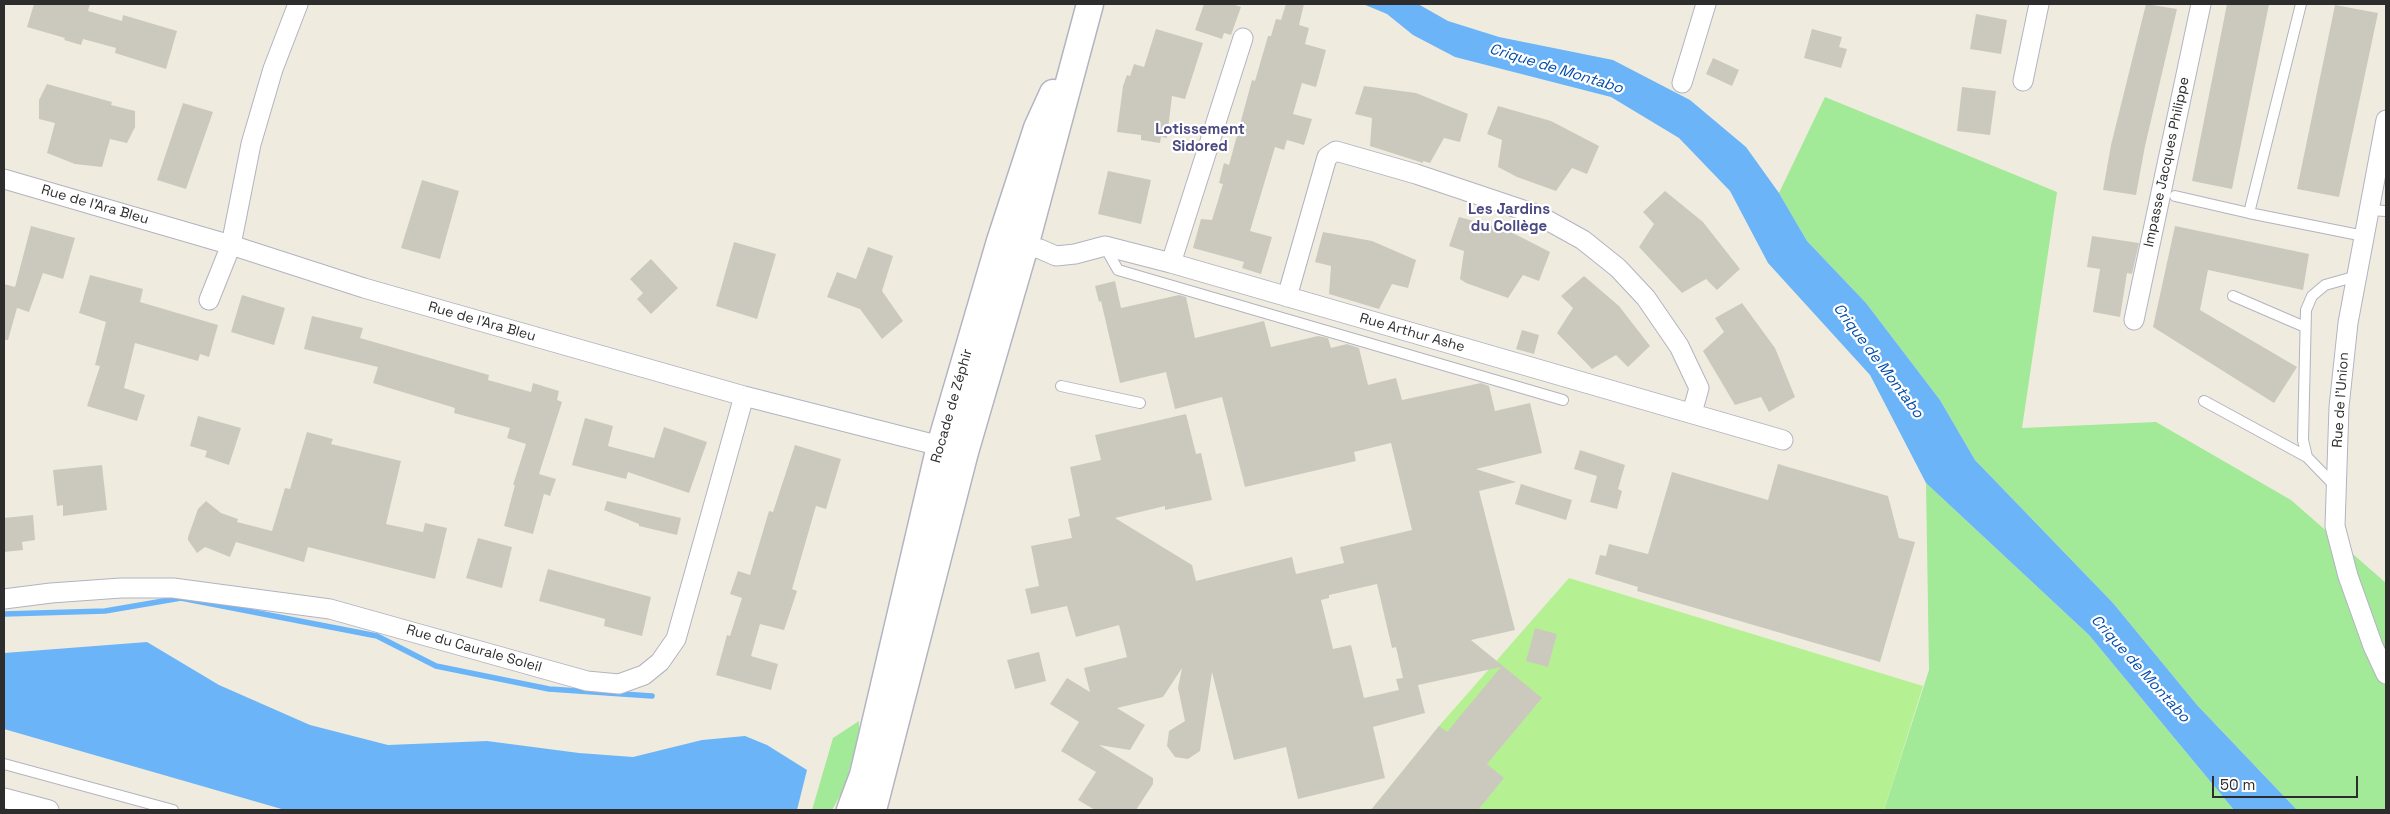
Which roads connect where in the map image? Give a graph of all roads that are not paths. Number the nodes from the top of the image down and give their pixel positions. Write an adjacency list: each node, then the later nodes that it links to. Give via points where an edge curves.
1 (298, 4): 17 (street, via 273,69 251,144)
2 (1706, 4): 9 (street)
3 (2039, 4): 8 (street)
4 (2201, 4): 25 (street, Impasse Jacques Philippe)
5 (2301, 4): 15 (lane)
6 (1089, 8): 18 (main road, Rocade de Zéphir, via 1037,128)
7 (1243, 38): 20 (street)
8 (2023, 82)
9 (1682, 83)
10 (2386, 120): 11 (street, Rue de l'Union)
11 (2382, 167): 14 (street, Rue de l'Union)
12 (4, 178): 17 (street, Rue de l'Ara Bleu)
13 (2175, 196): 15 (lane)
14 (2378, 210): 16 (street, Rue de l'Union)
15 (2249, 212): 16 (lane)
16 (2364, 236): 21 (street, Rue de l'Union)
17 (231, 245): 24 (street); 28 (street, Rue de l'Ara Bleu, via 364,288)
18 (1022, 245): 19 (street, Rue Arthur Ashe, via 1056,256); 34 (main road, Rocade de Zéphir)
19 (1105, 246): 20 (street, Rue Arthur Ashe); 29 (lane, via 1118,270)
20 (1171, 263): 23 (street, Rue Arthur Ashe)
21 (2357, 276): 26 (lane, via 2325,285 2312,296 2306,310); 36 (street, Rue de l'Union, via 2338,407)
22 (2233, 296): 26 (lane)
23 (1287, 297): 32 (street, Rue Arthur Ashe); 32 (street, via 1327,158 1336,151 1538,215 1583,240 1618,268 1646,298 1680,346 1699,388)
24 (209, 300)
25 (2134, 320)
26 (2305, 327): 35 (lane, via 2302,440)
27 (1061, 386): 31 (lane)
28 (744, 396): 34 (street, Rue de l'Ara Bleu); 37 (street, Rue du Caurale Soleil, via 676,639 660,662 644,675 619,684 587,681 330,609 173,588 121,588)
29 (1563, 400)
30 (2204, 402): 35 (lane)
31 (1140, 403)
32 (1692, 413): 33 (street, Rue Arthur Ashe)
33 (1783, 440)
34 (952, 449): 43 (main road, Rocade de Zéphir, via 864,775); 44 (main road, Rocade de Zéphir)
35 (2307, 457): 36 (lane)
36 (2336, 487): 38 (street, Rue de l'Union, via 2335,526 2348,576)
37 (4, 599)
38 (2386, 674)
39 (4, 764): 42 (lane)
40 (4, 798): 41 (street)
41 (49, 810)
42 (173, 810)
43 (850, 810)
44 (873, 810)

